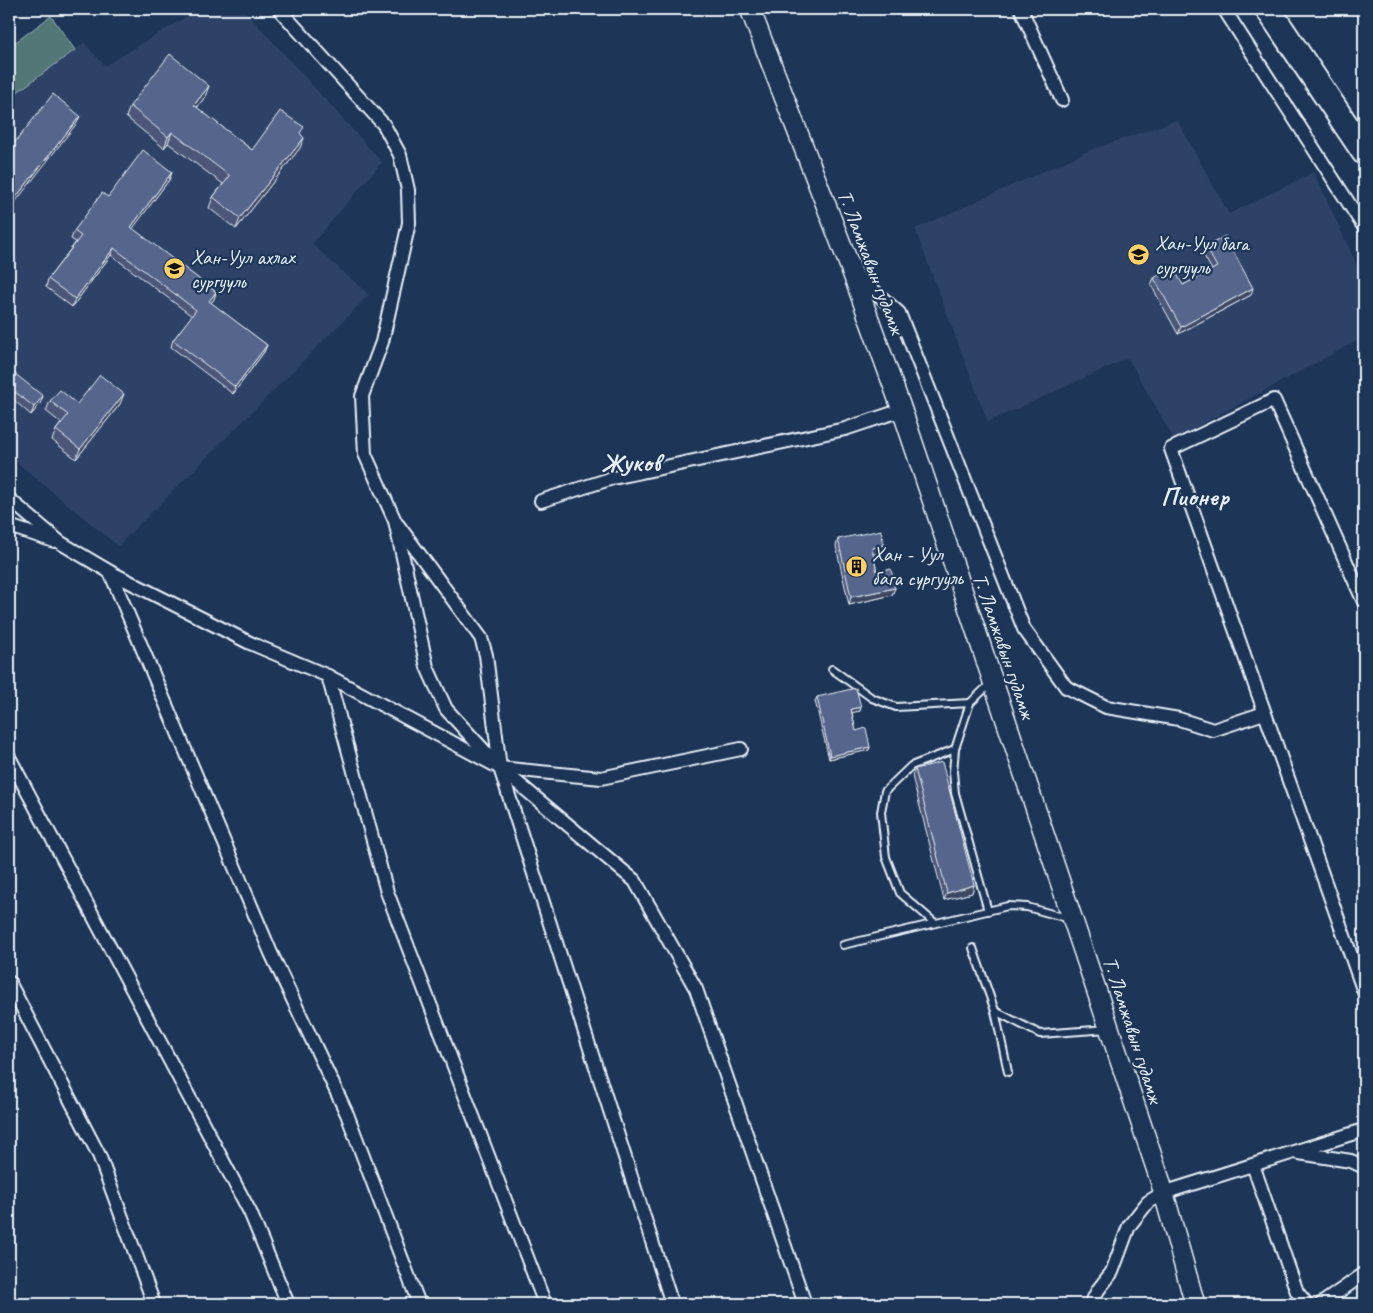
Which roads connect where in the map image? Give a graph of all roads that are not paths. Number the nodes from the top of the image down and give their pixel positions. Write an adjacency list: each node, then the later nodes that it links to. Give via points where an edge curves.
1 (279, 9): 13 (street, via 384,125 400,155 408,190 407,232 382,342 362,396 365,454)
2 (750, 9): 9 (street, Т. Ламжавын гудамж)
3 (1021, 9): 6 (street)
4 (1224, 9): 8 (street)
5 (1268, 9): 7 (highway)
6 (1062, 100)
7 (1364, 152)
8 (1364, 227)
9 (852, 272): 10 (street, Т. Ламжавын гудамж); 22 (street, via 899,313 1024,629 1066,687 1106,707 1179,719 1213,730)
10 (902, 410): 12 (street, via 846,429 613,478); 20 (street, Т. Ламжавын гудамж)
11 (9, 499): 15 (street)
12 (541, 501)
13 (395, 521): 26 (street, via 427,667 446,709); 26 (street, via 481,638 486,654)
14 (9, 526): 15 (street)
15 (61, 543): 16 (street)
16 (110, 572): 19 (street, via 250,642); 45 (street, via 271,953 347,1114)
17 (1364, 602): 22 (street, via 1274,400 1170,449)
18 (832, 669): 21 (lane, via 872,698 896,707)
19 (328, 676): 26 (street); 46 (street, via 387,892)
20 (993, 682): 21 (lane); 28 (street, Т. Ламжавын гудамж)
21 (970, 703): 24 (lane)
22 (1264, 713): 33 (street)
23 (741, 749): 26 (street, via 601,778)
24 (955, 749): 27 (lane, via 955,794); 29 (lane, via 911,766 885,791 881,812 886,856 900,893)
25 (9, 757): 44 (street, via 250,1212)
26 (500, 768): 47 (street); 48 (street, via 635,881 696,989)
27 (988, 911): 28 (lane, via 1027,906); 29 (lane)
28 (1073, 920): 35 (street, Т. Ламжавын гудамж)
29 (935, 923): 30 (lane)
30 (843, 945)
31 (973, 948): 34 (lane)
32 (9, 982): 43 (street, via 100,1156)
33 (1364, 992)
34 (994, 1011): 35 (lane, via 1040,1034); 36 (lane)
35 (1109, 1028): 41 (street, Т. Ламжавын гудамж)
36 (1008, 1072)
37 (1364, 1130): 38 (street)
38 (1294, 1152): 39 (street); 40 (street, via 1351,1161)
39 (1253, 1165): 41 (street); 51 (street, via 1297,1292)
40 (1364, 1167)
41 (1163, 1193): 49 (street, via 1148,1202 1128,1226 1112,1272); 50 (street, Т. Ламжавын гудамж)
42 (1364, 1274): 52 (street)
43 (154, 1304)
44 (288, 1304)
45 (419, 1304)
46 (545, 1304)
47 (672, 1304)
48 (805, 1304)
49 (1091, 1304)
50 (1195, 1304)
51 (1307, 1304)
52 (1321, 1304)

